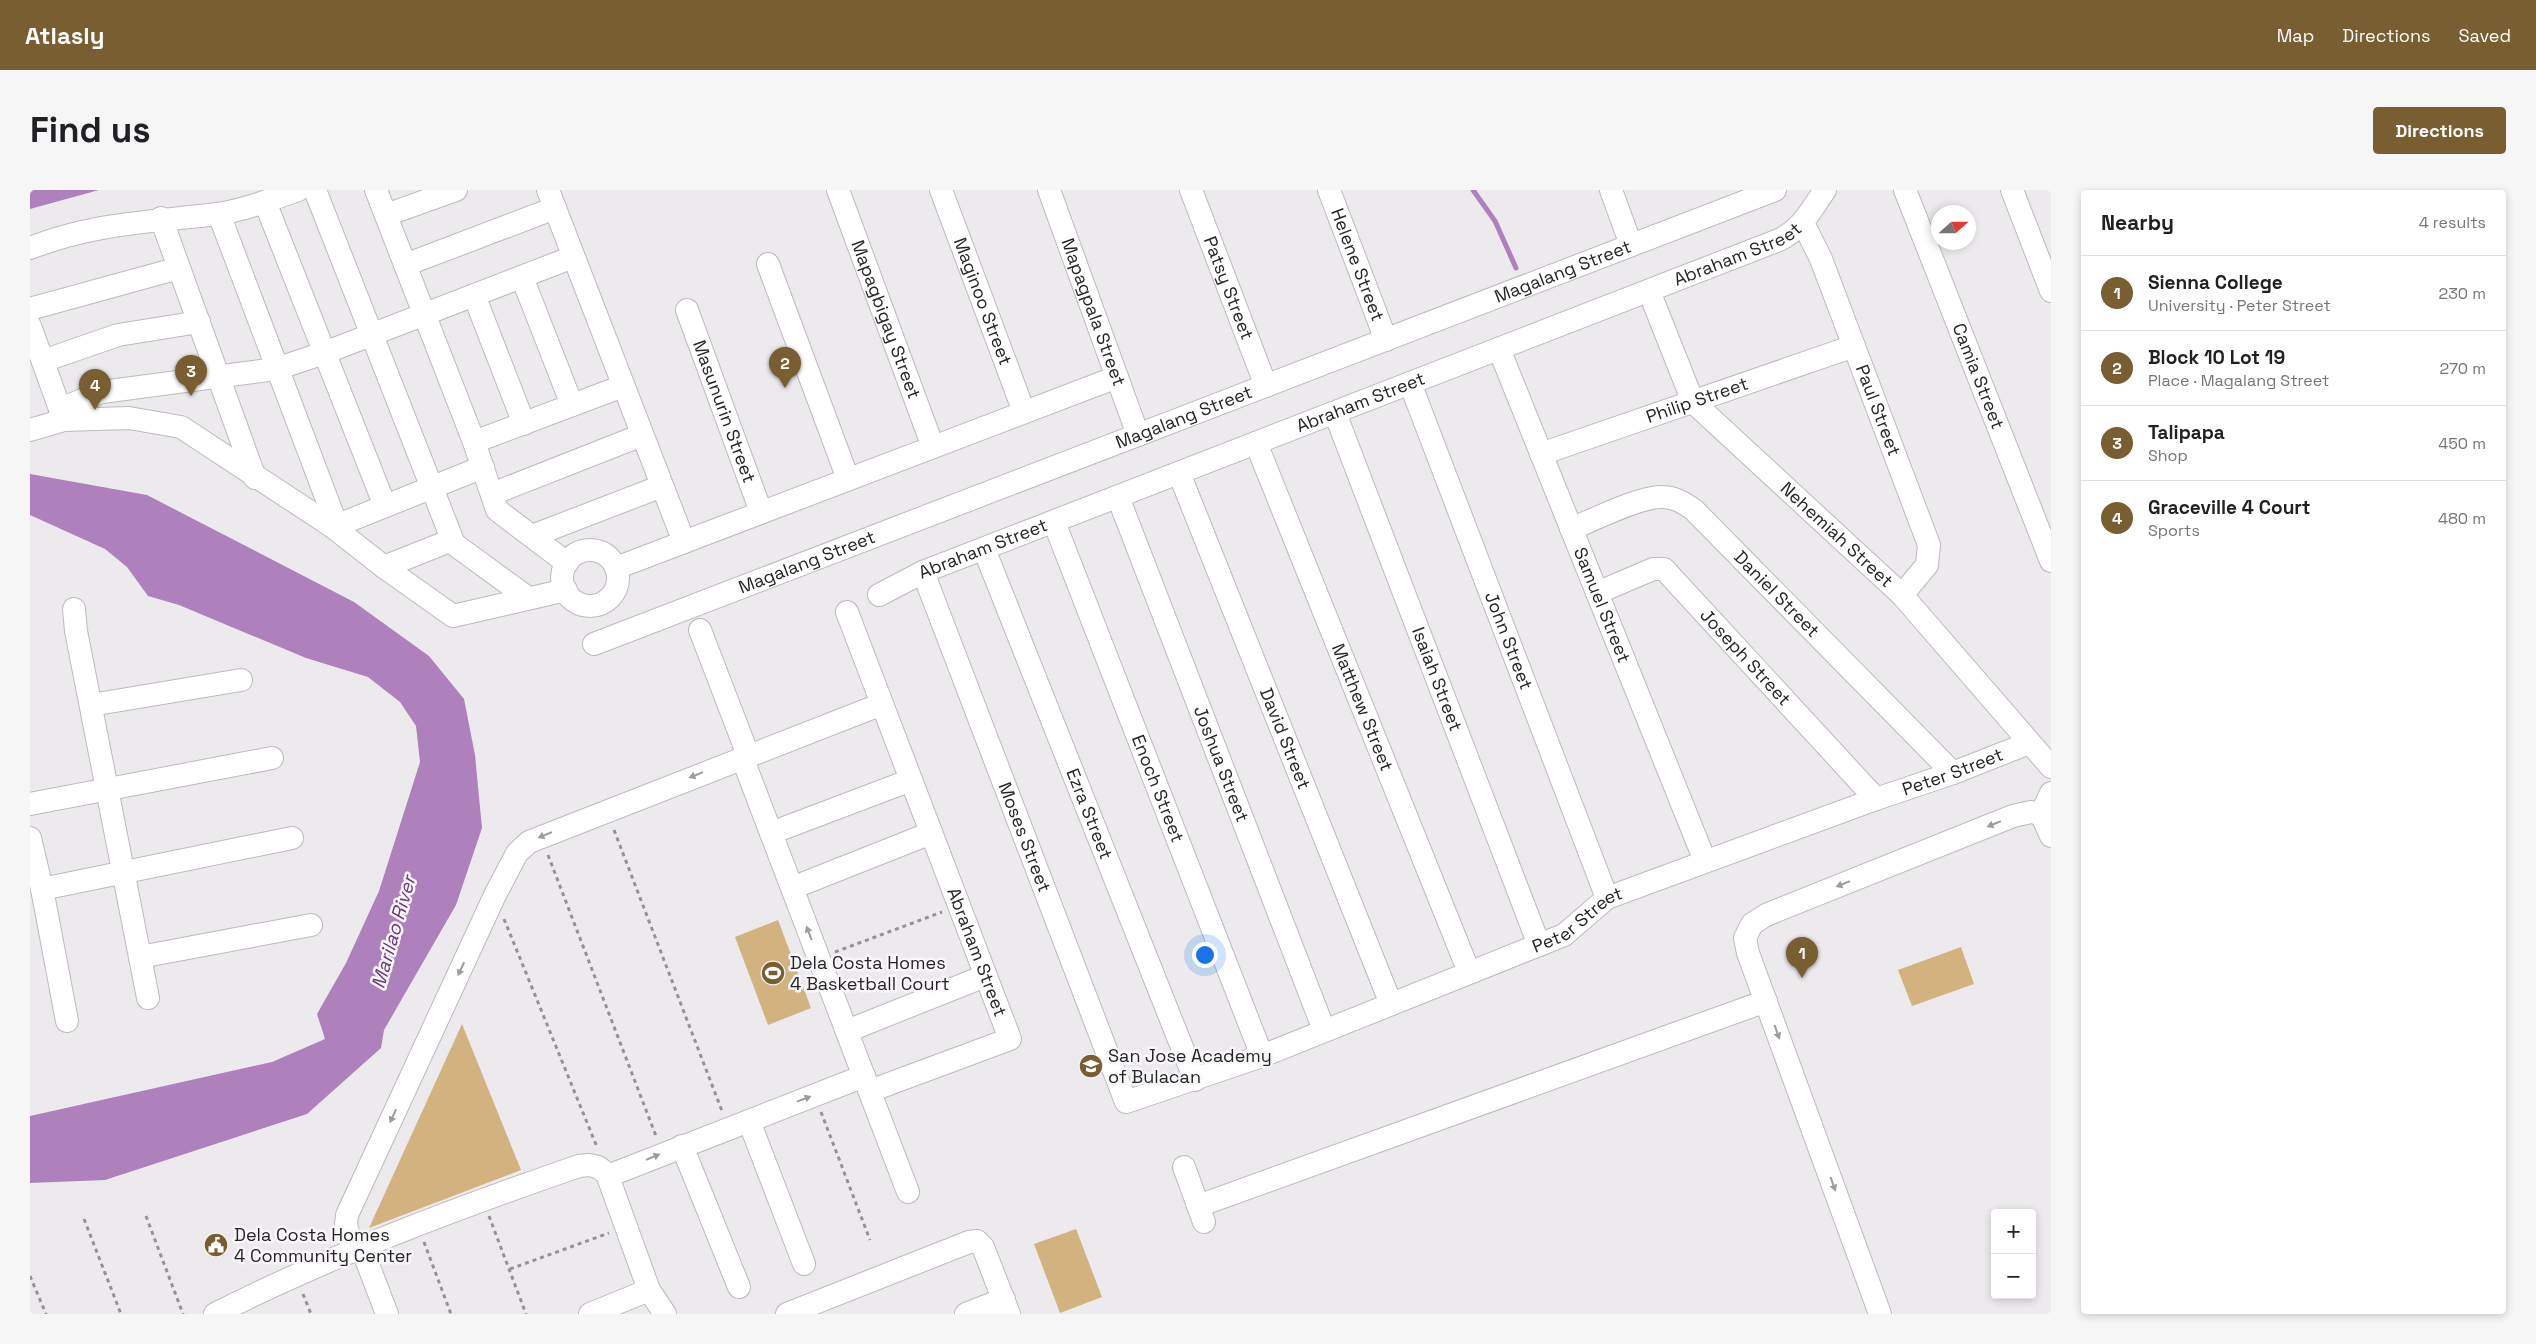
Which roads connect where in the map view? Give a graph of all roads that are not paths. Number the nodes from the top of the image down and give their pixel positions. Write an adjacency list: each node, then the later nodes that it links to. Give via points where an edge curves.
1 (298, 190): 17 (street)
2 (316, 190): 37 (street)
3 (376, 190): 19 (street)
4 (456, 190): 19 (street)
5 (838, 190): 60 (street, Mapagbigay Street)
6 (941, 190): 51 (street, Maginoo Street)
7 (1049, 190): 44 (street, Mapagpala Street)
8 (1191, 190): 48 (street, Patsy Street)
9 (1329, 190): 38 (street, Helene Street)
10 (1610, 190): 22 (street)
11 (1775, 190): 15 (street, Magalang Street)
12 (1825, 190): 21 (street, Abraham Street)
13 (1905, 190): 79 (street, Camia Street)
14 (2012, 190): 30 (street)
15 (1748, 195): 22 (street, Magalang Street)
16 (552, 199): 24 (street); 26 (street)
17 (265, 202): 18 (street); 41 (street)
18 (219, 214): 20 (street); 43 (street)
19 (386, 215): 26 (street)
20 (161, 218): 23 (street, via 93,228); 27 (street)
21 (1803, 223): 29 (street, Abraham Street, via 1779,240); 39 (street, Paul Street, via 1821,259)
22 (1631, 245): 38 (street, Magalang Street)
23 (30, 248)
24 (573, 257): 28 (street); 47 (street)
25 (768, 264): 65 (street)
26 (406, 265): 34 (street)
27 (179, 268): 32 (street); 35 (street)
28 (522, 277): 31 (street); 50 (street)
29 (1649, 290): 40 (street, Abraham Street); 49 (street, Nehemiah Street)
30 (2051, 291)
31 (474, 295): 34 (street); 54 (street)
32 (30, 309)
33 (687, 310): 71 (street, Masunurin Street)
34 (425, 314): 37 (street); 58 (street)
35 (199, 322): 42 (street, via 118,335); 45 (street)
36 (30, 326): 42 (street)
37 (372, 335): 41 (street); 67 (street)
38 (1386, 340): 48 (street, Magalang Street)
39 (1854, 346): 49 (street, Philip Street); 87 (street, Paul Street, via 1929,545 1927,565)
40 (1499, 349): 46 (street, Abraham Street); 61 (street, Samuel Street)
41 (324, 353): 43 (street); 70 (street)
42 (43, 361): 53 (street)
43 (276, 369): 45 (street); 73 (street)
44 (1117, 377): 51 (street); 57 (street, Mapagpala Street)
45 (221, 378): 53 (street, via 102,392); 64 (street)
46 (1410, 383): 52 (street, Abraham Street); 116 (street, John Street)
47 (623, 386): 50 (street); 56 (street)
48 (1266, 386): 57 (street, Magalang Street)
49 (1693, 402): 61 (street, Philip Street); 87 (street, Nehemiah Street)
50 (572, 405): 54 (street)
51 (1024, 412): 60 (street)
52 (1335, 412): 59 (street, Abraham Street); 118 (street, Isaiah Street)
53 (62, 415): 55 (street); 64 (street, via 128,418 181,427)
54 (524, 424): 58 (street)
55 (30, 430)
56 (642, 435): 66 (street); 68 (street)
57 (1138, 435): 92 (street, Magalang Street)
58 (474, 442): 62 (street)
59 (1256, 443): 63 (street, Abraham Street); 120 (street, Matthew Street)
60 (933, 447): 65 (street)
61 (1541, 454): 74 (street, Samuel Street)
62 (483, 467): 67 (street); 68 (street)
63 (1179, 473): 69 (street, Abraham Street); 124 (street, David Street)
64 (255, 478): 73 (street)
65 (848, 479): 71 (street)
66 (662, 486): 75 (street); 77 (street)
67 (432, 488): 70 (street); 76 (street)
68 (492, 494): 75 (street, via 497,510)
69 (1118, 497): 72 (street, Abraham Street); 126 (street, Joshua Street)
70 (385, 506): 73 (street)
71 (761, 512): 77 (street)
72 (1054, 522): 78 (street, Abraham Street); 128 (street, Enoch Street)
73 (335, 526): 81 (street)
74 (1572, 529): 85 (street, Samuel Street); 100 (street, Daniel Street, via 1644,500 1661,496 1679,500 1694,510)
75 (532, 536): 80 (street)
76 (452, 540): 81 (street); 88 (street)
77 (684, 542): 82 (street)
78 (984, 549): 83 (street, Abraham Street); 129 (street, Ezra Street)
79 (2051, 561)
80 (567, 563): 82 (street, via 578,553 593,550 607,556); 84 (street, via 563,572)
81 (384, 567): 88 (street, via 453,616)
82 (616, 568): 84 (street, via 618,576 614,592 602,603 577,602)
83 (923, 572): 86 (street, Abraham Street); 131 (street, Moses Street)
84 (566, 590): 88 (street)
85 (1597, 594): 104 (street, Joseph Street, via 1653,569 1664,570); 112 (street, Samuel Street)
86 (878, 595)
87 (1902, 595): 96 (street, Nehemiah Street)
88 (528, 598)
89 (74, 609): 95 (street)
90 (847, 612): 94 (street, Abraham Street)
91 (700, 630): 97 (street)
92 (594, 644)
93 (242, 680): 95 (street)
94 (882, 704): 97 (street); 101 (street, Abraham Street)
95 (91, 706): 102 (street)
96 (2029, 743): 99 (street, Nehemiah Street); 100 (street, Peter Street)
97 (745, 756): 107 (street); 137 (street, one-way to 137, via 541,837 517,853 347,1215 346,1225)
98 (272, 758): 102 (street)
99 (2051, 767)
100 (1953, 773): 104 (street, Peter Street)
101 (911, 780): 107 (street); 108 (street, Abraham Street)
102 (107, 788): 105 (street); 113 (street)
103 (2051, 793): 106 (street)
104 (1876, 799): 112 (street, Peter Street)
105 (30, 804)
106 (2041, 814): 109 (street); 123 (street, one-way to 123, via 2031,812 2013,816 1766,915 1752,924 1745,938)
107 (771, 833): 114 (street)
108 (931, 833): 114 (street); 121 (street, Abraham Street)
109 (2051, 836)
110 (30, 838): 115 (street)
111 (292, 838): 113 (street)
112 (1705, 861): 116 (street, Peter Street)
113 (124, 872): 115 (street); 119 (street)
114 (792, 888): 127 (street, one-way to 114)
115 (42, 889): 125 (street)
116 (1608, 898): 118 (street, Peter Street, via 1564,934)
117 (312, 925): 119 (street)
118 (1539, 945): 120 (street, Peter Street)
119 (140, 957): 122 (street)
120 (1469, 972): 124 (street, Peter Street)
121 (985, 976): 127 (street); 130 (street, Abraham Street, via 1010,1039)
122 (148, 998)
123 (1766, 1001): 134 (street, via 1201,1214); 148 (street, one-way to 148)
124 (1391, 1004): 126 (street, Peter Street)
125 (68, 1022)
126 (1324, 1030): 128 (street, Peter Street)
127 (847, 1031): 130 (street)
128 (1262, 1056): 129 (street, Peter Street)
129 (1195, 1080): 131 (street, Peter Street)
130 (867, 1084): 132 (street, one-way to 130, via 815,1095); 136 (street)
131 (1126, 1102)
132 (739, 1125): 133 (street); 138 (street)
133 (672, 1150): 135 (street, one-way to 133); 139 (street)
134 (1184, 1167)
135 (607, 1174): 137 (street, via 598,1167 579,1166); 140 (street)
136 (908, 1192)
137 (357, 1248): 142 (street); 143 (street)
138 (804, 1264)
139 (739, 1287)
140 (649, 1290): 144 (street); 145 (street)
141 (1006, 1307): 146 (street, via 983,1247 977,1241); 147 (street)
142 (214, 1314)
143 (387, 1314)
144 (590, 1314)
145 (666, 1314)
146 (787, 1314)
147 (966, 1314)
148 (1880, 1314)

